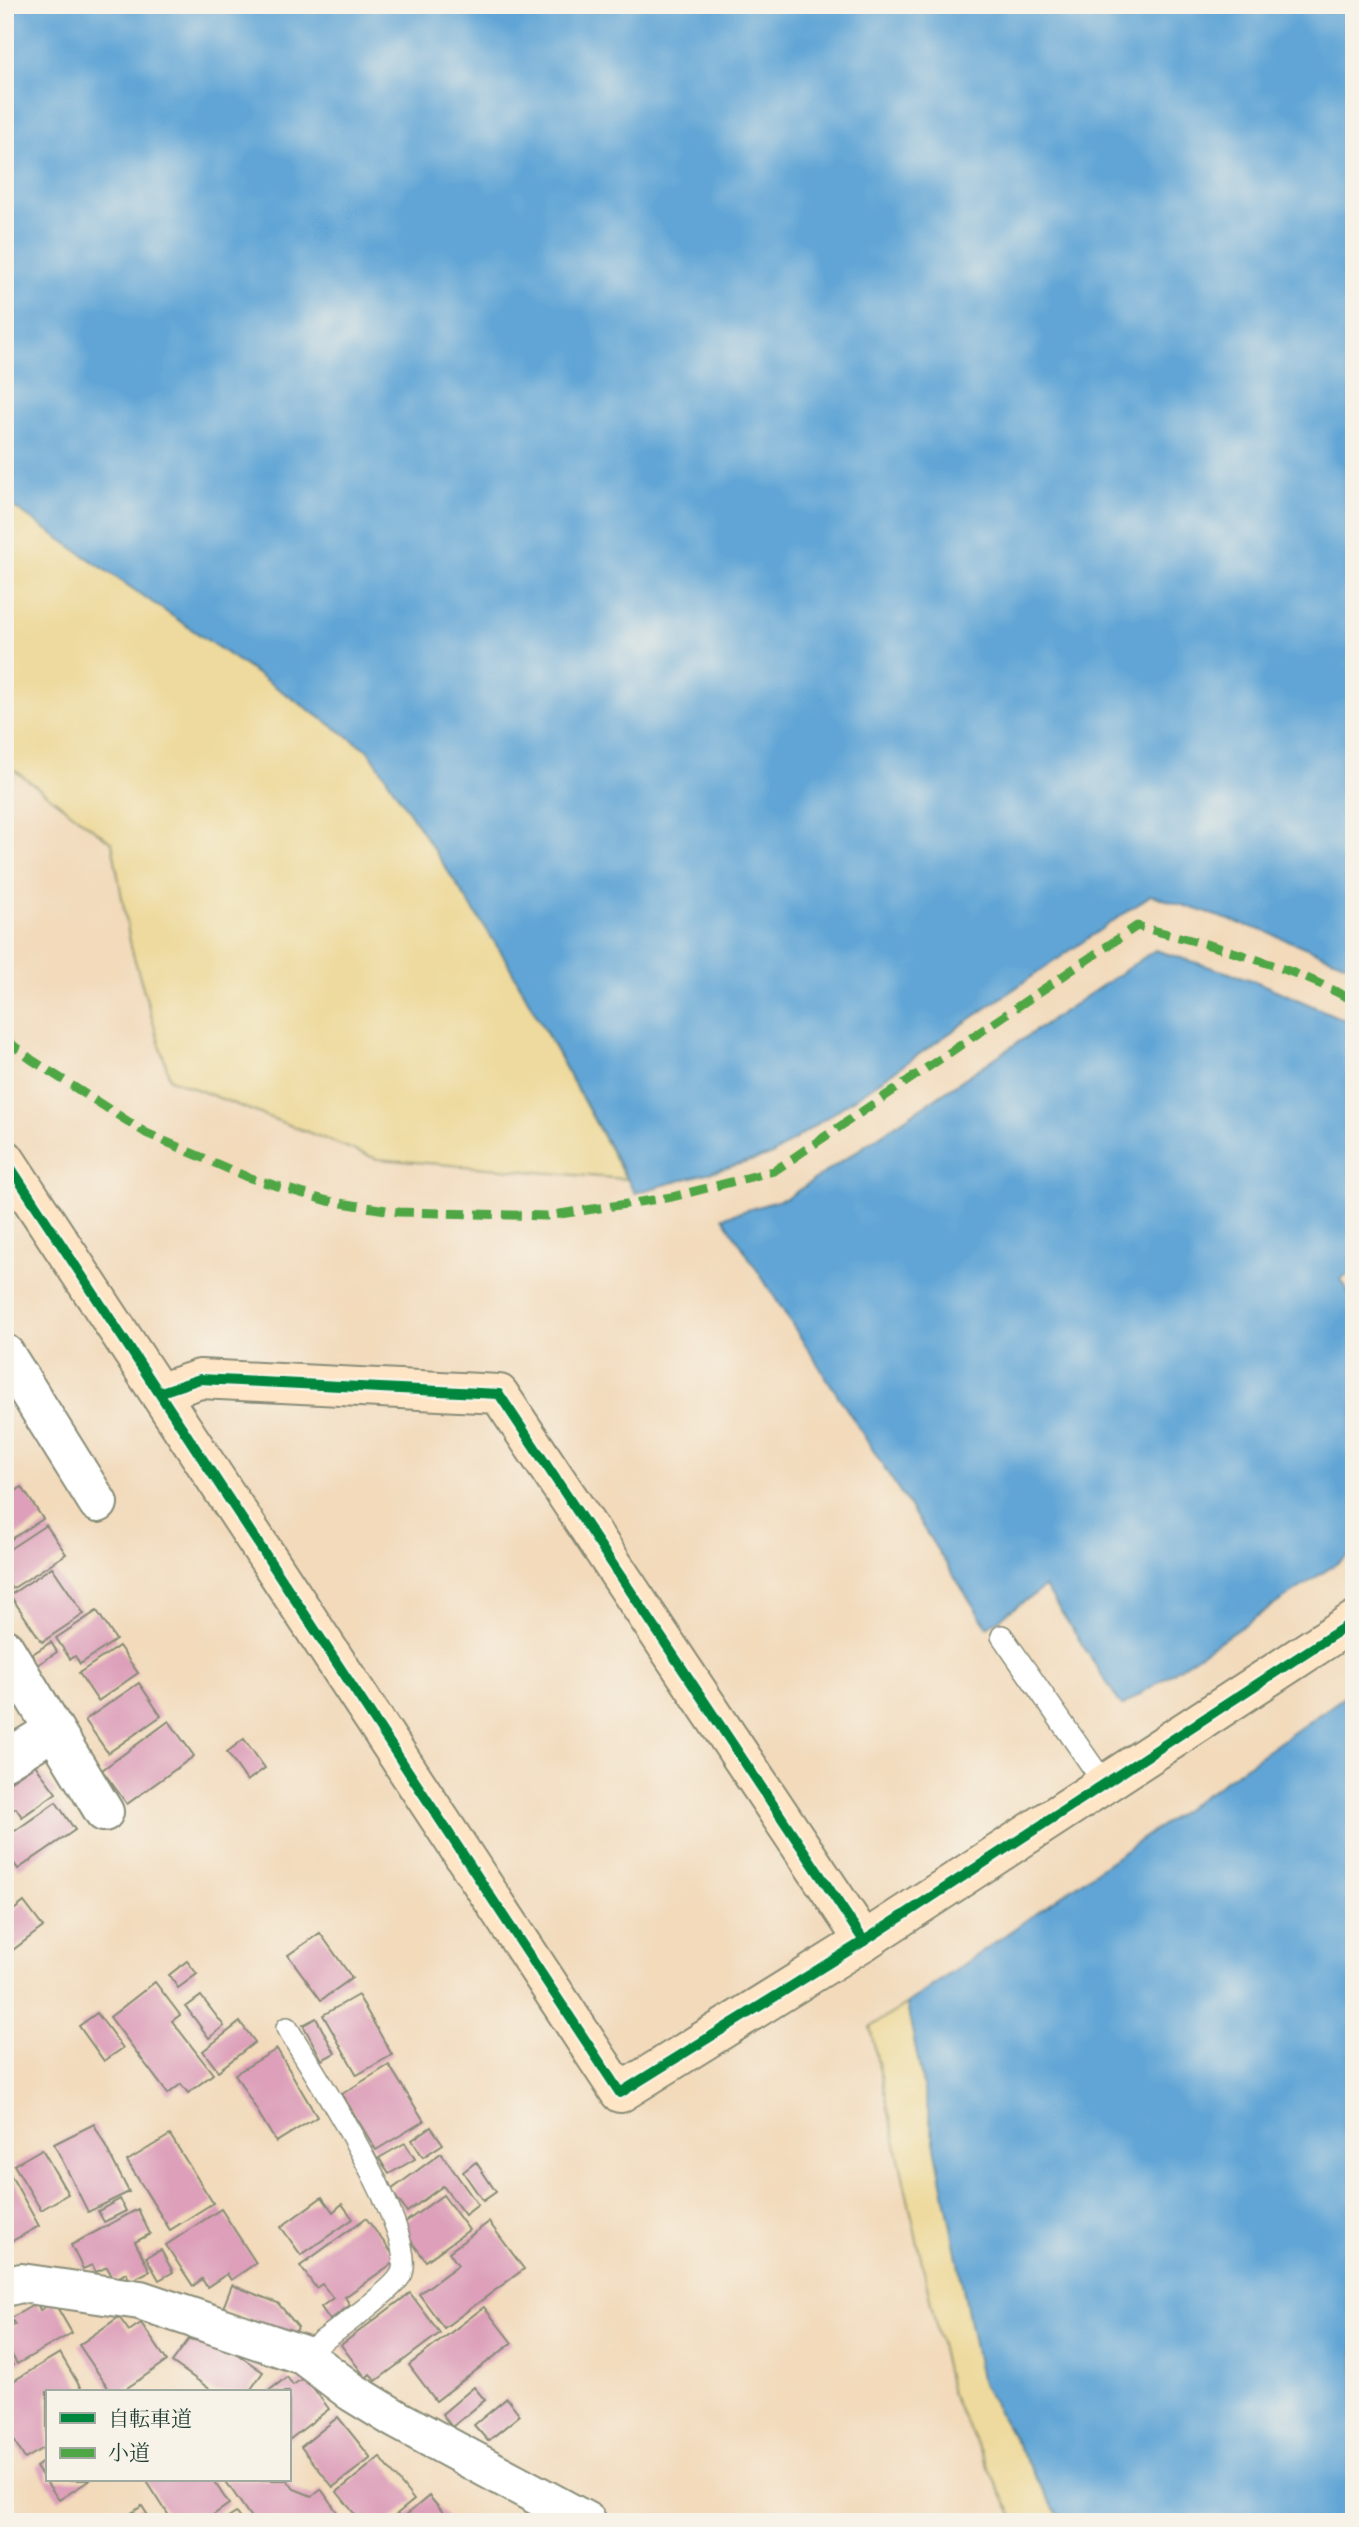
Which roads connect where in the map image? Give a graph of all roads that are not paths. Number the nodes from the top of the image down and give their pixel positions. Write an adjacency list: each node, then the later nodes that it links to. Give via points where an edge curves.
1 (5, 1159): 3 (street)
2 (5, 1354): 4 (street)
3 (161, 1392): 12 (street, via 200,1379 499,1394); 12 (street, via 620,2093)
4 (98, 1503)
5 (1354, 1621): 10 (street)
6 (1002, 1636): 10 (lane)
7 (5, 1649): 8 (street)
8 (54, 1730): 9 (street); 11 (street)
9 (5, 1760)
10 (1104, 1783): 12 (street)
11 (104, 1812)
12 (864, 1941)
13 (288, 2028): 15 (lane, via 376,2183 403,2262 397,2282)
14 (5, 2287): 15 (street, via 21,2283 140,2300)
15 (303, 2356): 16 (street, via 396,2419)
16 (587, 2522)

